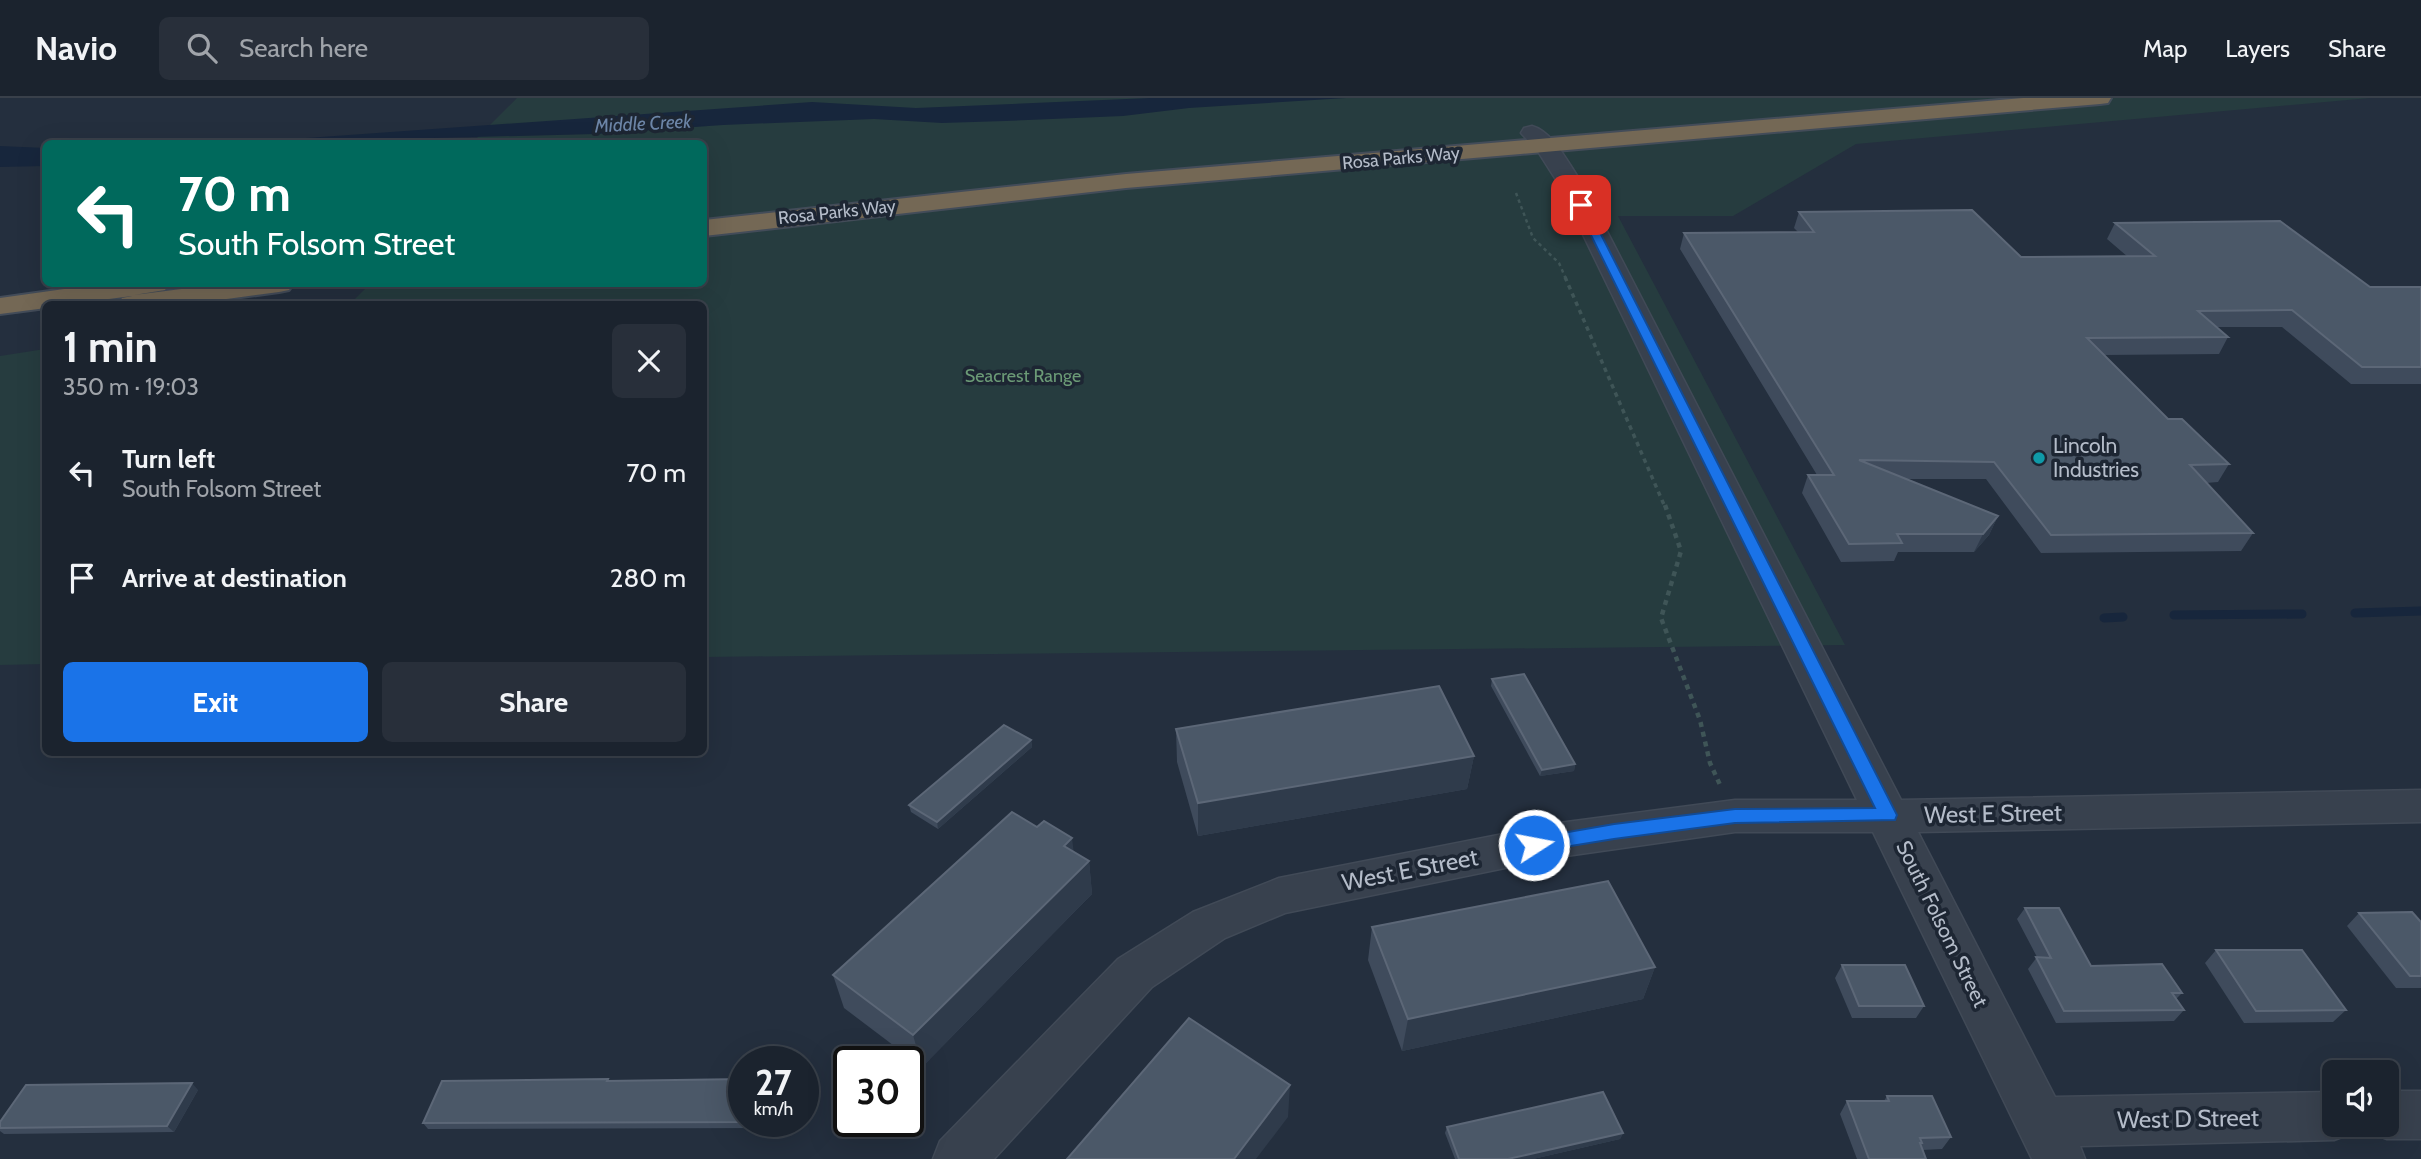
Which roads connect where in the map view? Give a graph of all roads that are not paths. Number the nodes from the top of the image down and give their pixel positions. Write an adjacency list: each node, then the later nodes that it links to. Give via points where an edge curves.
1 (1942, 98): 3 (highway, Rosa Parks Way)
2 (2100, 98): 3 (highway, Rosa Parks Way)
3 (1539, 139): 4 (highway, Rosa Parks Way, via 1114,168); 5 (highway, Rosa Parks Way); 13 (street, South Folsom Street, via 1570,183)
4 (707, 212)
5 (707, 228)
6 (134, 287): 9 (highway)
7 (257, 287): 8 (highway)
8 (154, 301)
9 (0, 306)
10 (42, 318): 11 (highway)
11 (0, 324)
12 (2421, 806): 13 (street, West E Street)
13 (1888, 815): 17 (street, South Folsom Street); 18 (street, West E Street, via 1735,816 1559,840 1279,896 1209,925 1135,973)
14 (2399, 1115): 15 (street)
15 (2421, 1115)
16 (2322, 1117): 17 (street, West D Street)
17 (2050, 1140)
18 (959, 1159)

